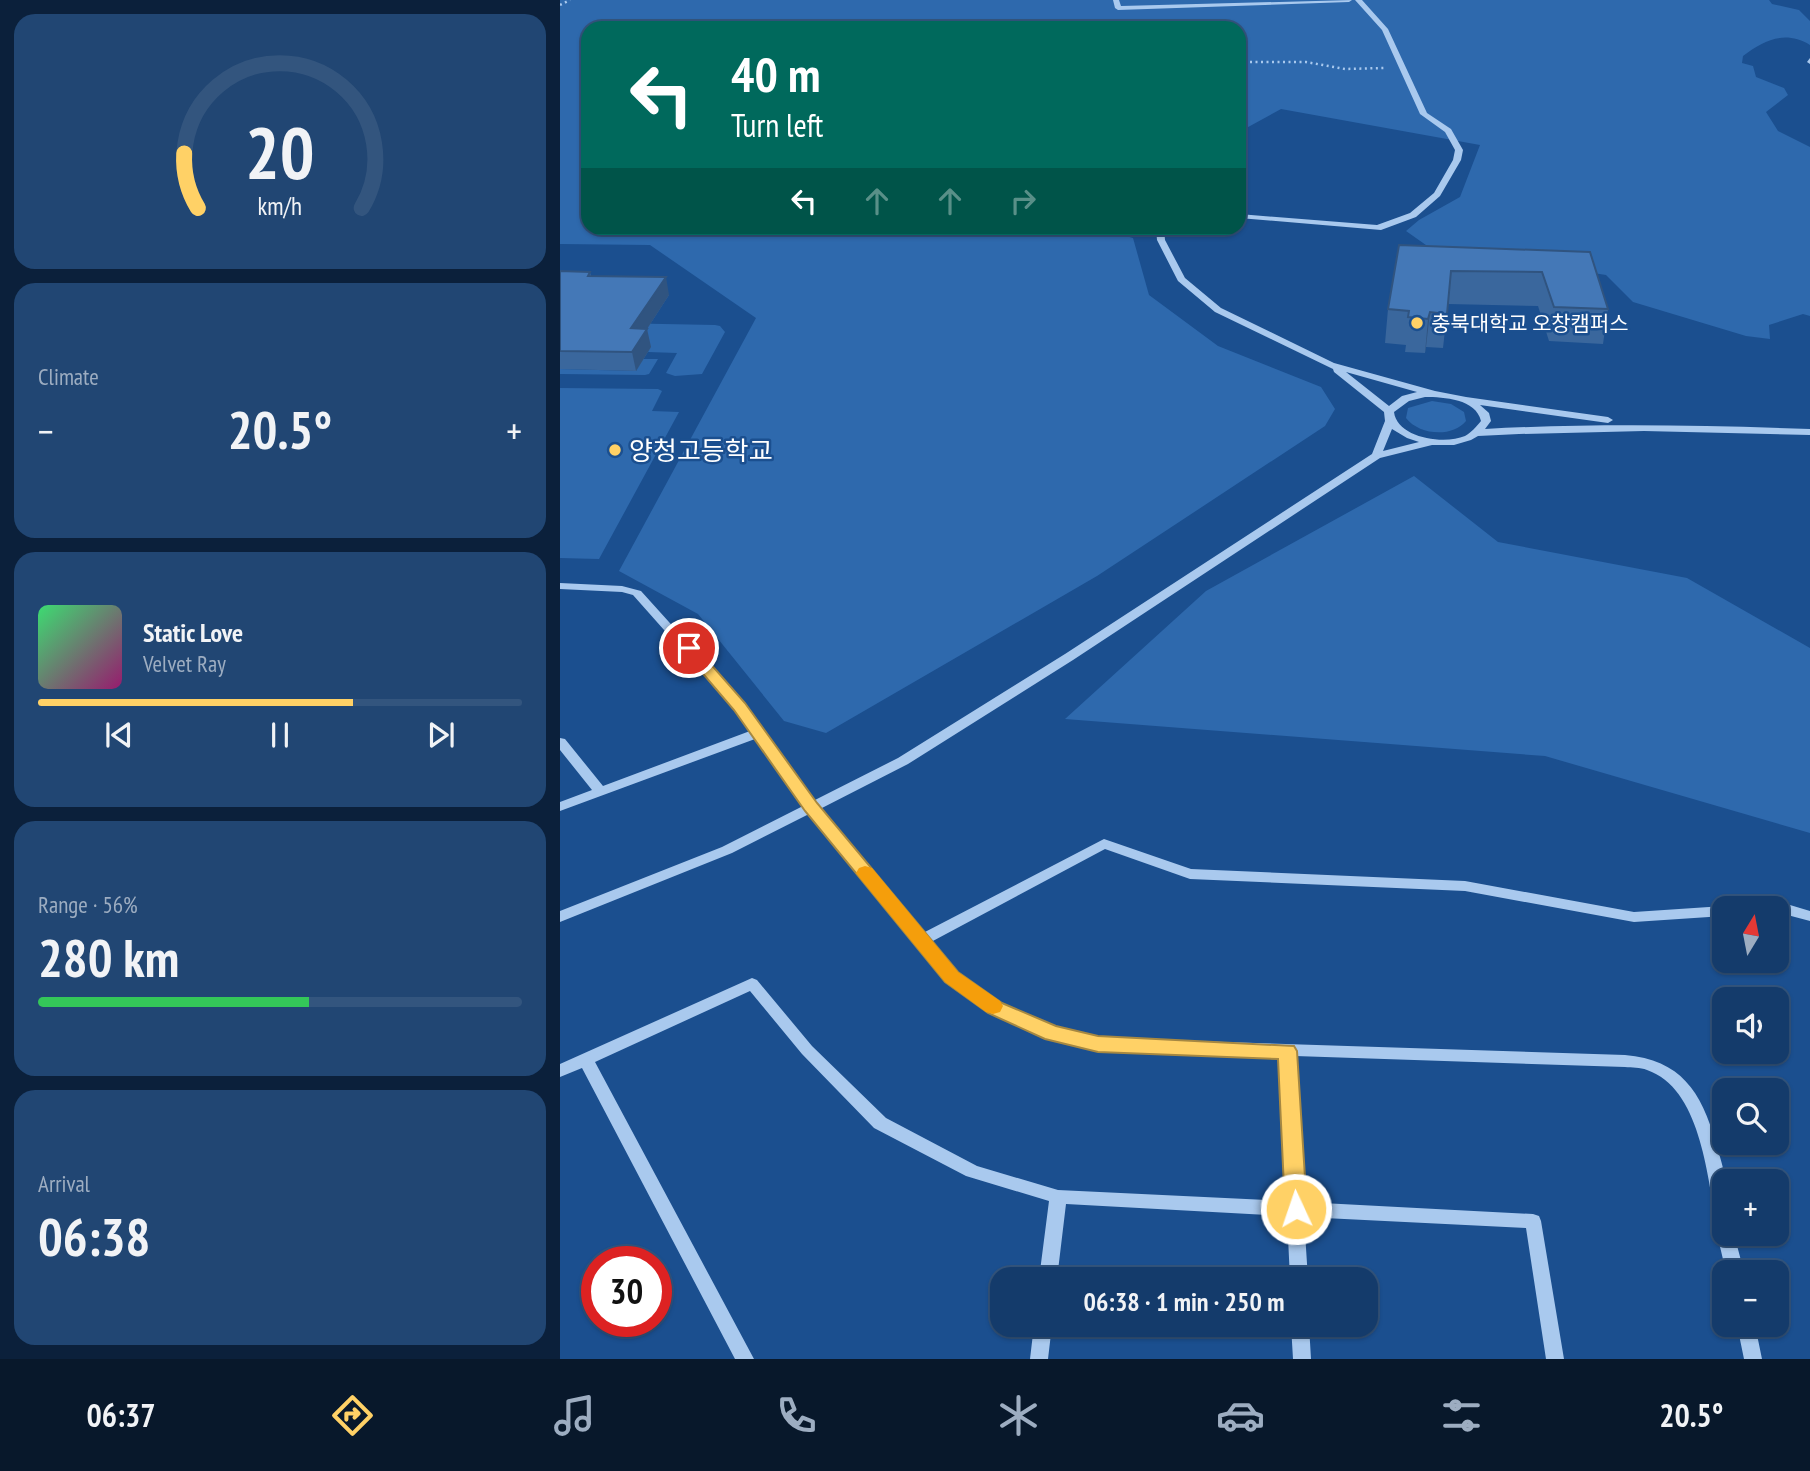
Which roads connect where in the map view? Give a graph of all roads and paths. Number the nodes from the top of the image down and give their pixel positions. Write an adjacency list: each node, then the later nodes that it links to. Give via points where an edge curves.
1 (570, 0): 5 (path)
2 (1116, 0): 3 (street, via 1118,8)
3 (1349, 0)
4 (1358, 0): 7 (street, via 1385,29)
5 (560, 5)
6 (1246, 62): 7 (path, via 1306,62 1345,69)
7 (1402, 67): 8 (street, via 1424,114 1448,131 1459,150 1437,194 1413,215 1378,228)
8 (1246, 217)
9 (1161, 235): 10 (street, via 1181,279 1218,310)
10 (1331, 365): 11 (street); 13 (street)
11 (1435, 394): 12 (street); 13 (street, via 1405,398 1395,404)
12 (1465, 400): 14 (street); 16 (street, via 1483,413 1486,421)
13 (1390, 416): 17 (street, via 1405,434); 18 (street)
14 (1650, 426): 15 (street); 16 (street)
15 (1810, 432)
16 (1478, 433): 17 (street)
17 (1434, 441): 18 (street)
18 (1376, 456): 24 (street, via 903,761)
19 (560, 586): 20 (street, via 637,593)
20 (758, 733): 22 (street); 24 (street)
21 (560, 742): 22 (street)
22 (601, 792): 23 (street)
23 (560, 807)
24 (811, 807): 28 (street, via 727,850); 29 (street)
25 (1789, 910): 27 (street)
26 (1712, 912): 29 (street, via 1634,917 1465,886 1190,874 1104,844)
27 (1810, 916)
28 (560, 917)
29 (922, 941): 30 (street, via 951,977 995,1008 1052,1033 1098,1044)
30 (1287, 1051): 33 (street, via 1650,1064 1683,1087 1697,1110); 35 (street)
31 (586, 1060): 32 (street); 34 (street, via 752,984 807,1050 880,1123 972,1171); 41 (street)
32 (560, 1071)
33 (1712, 1172)
34 (1058, 1196): 35 (street); 36 (street)
35 (1296, 1209): 37 (street); 44 (street, via 1533,1221)
36 (1049, 1267)
37 (1298, 1267)
38 (1041, 1337): 42 (street)
39 (1301, 1337): 43 (street)
40 (1748, 1337): 45 (street)
41 (745, 1359)
42 (1038, 1359)
43 (1302, 1359)
44 (1555, 1359)
45 (1753, 1359)

